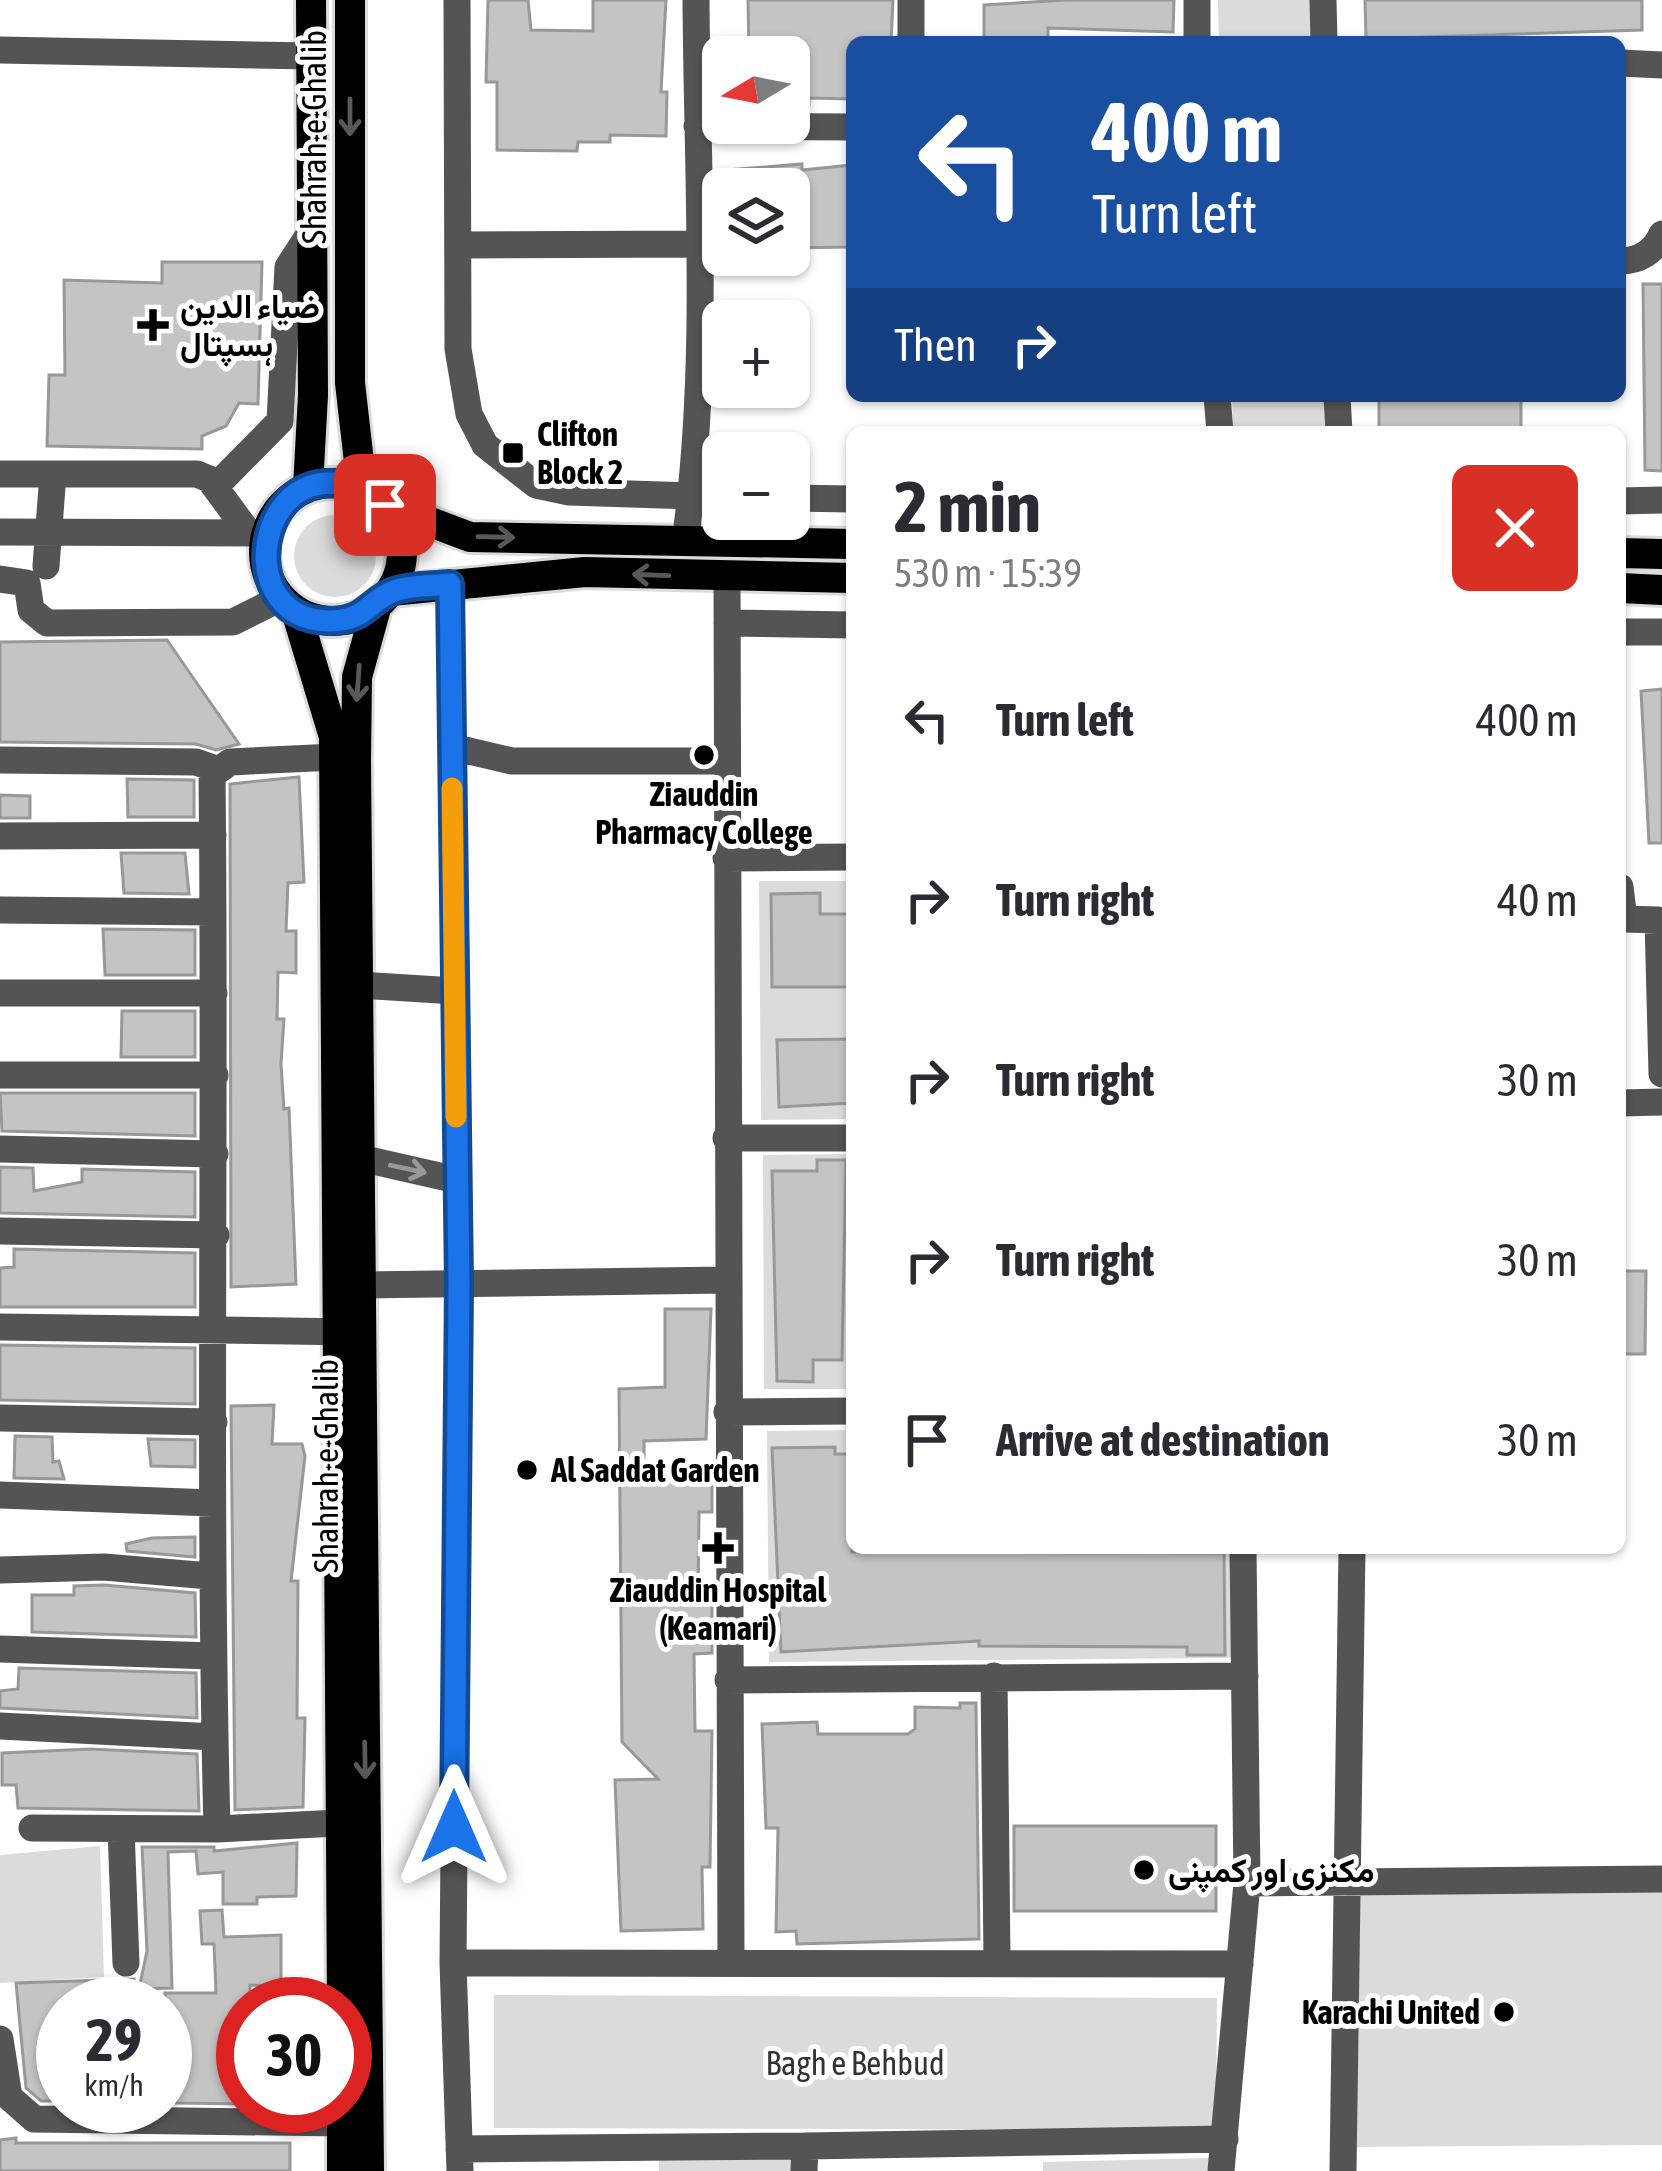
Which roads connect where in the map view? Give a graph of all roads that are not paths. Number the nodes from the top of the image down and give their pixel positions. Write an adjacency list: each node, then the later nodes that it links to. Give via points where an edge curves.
1 (311, 0): 12 (main road, Shahrah-e-Ghalib)
2 (350, 0): 26 (main road, Shahrah-e-Ghalib, one-way to 26, via 350,383)
3 (457, 0): 19 (street)
4 (696, 0): 15 (street)
5 (911, 0): 8 (street)
6 (1197, 0): 9 (street)
7 (1323, 0): 10 (street)
8 (911, 36)
9 (1197, 36)
10 (1324, 36)
11 (0, 50): 12 (street)
12 (311, 56): 21 (main road, Shahrah-e-Ghalib, via 312,230)
13 (1626, 63): 14 (street)
14 (1662, 65)
15 (697, 126): 16 (street); 18 (street)
16 (846, 127)
17 (1662, 234): 20 (street, via 1656,248)
18 (699, 244): 19 (street); 27 (street)
19 (459, 245): 27 (street, via 458,349 469,414 485,445 536,485)
20 (1626, 262)
21 (296, 422): 24 (street); 25 (main road, Shahrah-e-Ghalib)
22 (1, 474): 23 (street)
23 (52, 474): 24 (street, via 197,474); 34 (street)
24 (215, 487): 35 (street)
25 (308, 487): 26 (main road, via 335,482); 35 (main road)
26 (374, 496): 36 (main road, one-way to 36, via 470,537); 47 (main road, via 400,532 403,562)
27 (692, 496): 28 (street); 36 (street)
28 (702, 496)
29 (810, 498): 30 (street)
30 (846, 499)
31 (1662, 500): 32 (street)
32 (1626, 501)
33 (0, 532): 34 (street)
34 (48, 532): 35 (street); 40 (street)
35 (258, 532): 48 (main road, via 265,565)
36 (685, 542): 37 (main road)
37 (846, 544)
38 (1626, 554): 39 (main road)
39 (1662, 554)
40 (46, 566)
41 (728, 578): 42 (main road); 44 (main road, one-way to 44, via 585,572); 49 (street)
42 (846, 578)
43 (0, 579): 48 (street, via 27,583 31,610 46,623 232,622)
44 (450, 584): 47 (main road); 53 (street)
45 (1626, 589): 46 (main road)
46 (1662, 590)
47 (384, 600): 48 (main road, via 350,620 322,621); 54 (main road, one-way to 54)
48 (288, 604): 54 (main road)
49 (728, 623): 50 (street); 56 (street)
50 (846, 625)
51 (1626, 632): 52 (street)
52 (1662, 632)
53 (452, 747): 56 (street, via 512,761); 66 (street)
54 (342, 752): 57 (street); 65 (main road, Shahrah-e-Ghalib); 86 (main road, Shahrah-e-Ghalib)
55 (0, 760): 57 (street, via 196,762)
56 (727, 761): 61 (street)
57 (216, 769): 58 (street)
58 (213, 835): 59 (street); 63 (street)
59 (0, 836)
60 (846, 856): 61 (street)
61 (726, 858): 74 (street)
62 (0, 910): 63 (street)
63 (213, 912): 68 (street)
64 (1626, 919): 69 (street, via 1658,920)
65 (359, 985): 66 (street); 78 (main road, Shahrah-e-Ghalib)
66 (455, 991): 79 (street)
67 (0, 993): 68 (street)
68 (214, 993): 71 (street)
69 (1662, 1074)
70 (0, 1075): 71 (street)
71 (214, 1075): 77 (street)
72 (1662, 1102): 73 (street)
73 (1626, 1103)
74 (726, 1138): 75 (street); 82 (street)
75 (846, 1138)
76 (0, 1149): 77 (street)
77 (215, 1154): 81 (street)
78 (360, 1158): 79 (street, one-way to 79); 84 (main road, Shahrah-e-Ghalib)
79 (457, 1180): 83 (street)
80 (0, 1231): 81 (street)
81 (216, 1235): 87 (street)
82 (726, 1280): 83 (street); 89 (street)
83 (459, 1284): 84 (street); 114 (street)
84 (362, 1285): 86 (main road, Shahrah-e-Ghalib)
85 (0, 1327): 87 (street)
86 (352, 1332): 87 (street); 105 (main road, Shahrah-e-Ghalib)
87 (217, 1334): 91 (street)
88 (846, 1411): 89 (street)
89 (727, 1412): 102 (street)
90 (0, 1418): 91 (street)
91 (214, 1422): 93 (street)
92 (0, 1495): 93 (street)
93 (212, 1503): 97 (street)
94 (1243, 1554): 101 (street)
95 (1352, 1554): 109 (street)
96 (0, 1570): 97 (street)
97 (210, 1576): 99 (street)
98 (0, 1649): 99 (street)
99 (212, 1656): 104 (street)
100 (994, 1676): 101 (street); 102 (street); 112 (street)
101 (1245, 1676): 111 (street)
102 (728, 1680): 115 (street)
103 (0, 1726): 104 (street)
104 (214, 1737): 108 (street)
105 (353, 1822): 108 (street); 117 (main road, Shahrah-e-Ghalib); 127 (main road, Shahrah-e-Ghalib)
106 (32, 1828): 107 (street)
107 (121, 1829): 108 (street); 113 (street)
108 (217, 1829)
109 (1346, 1878): 110 (street); 111 (street); 129 (street)
110 (1662, 1879)
111 (1247, 1882): 116 (street)
112 (997, 1961): 115 (street); 116 (street)
113 (126, 1963)
114 (453, 1963): 115 (street); 125 (street)
115 (731, 1963)
116 (1240, 1964): 121 (street)
117 (344, 1977)
118 (0, 2039): 119 (street, via 9,2097 34,2119)
119 (216, 2117)
120 (342, 2133): 126 (main road)
121 (1225, 2139): 122 (street); 128 (street)
122 (1005, 2157): 124 (street)
123 (636, 2159): 124 (street); 125 (street)
124 (804, 2159)
125 (459, 2160)
126 (342, 2171)
127 (369, 2171)
128 (1221, 2171)
129 (1343, 2171)

